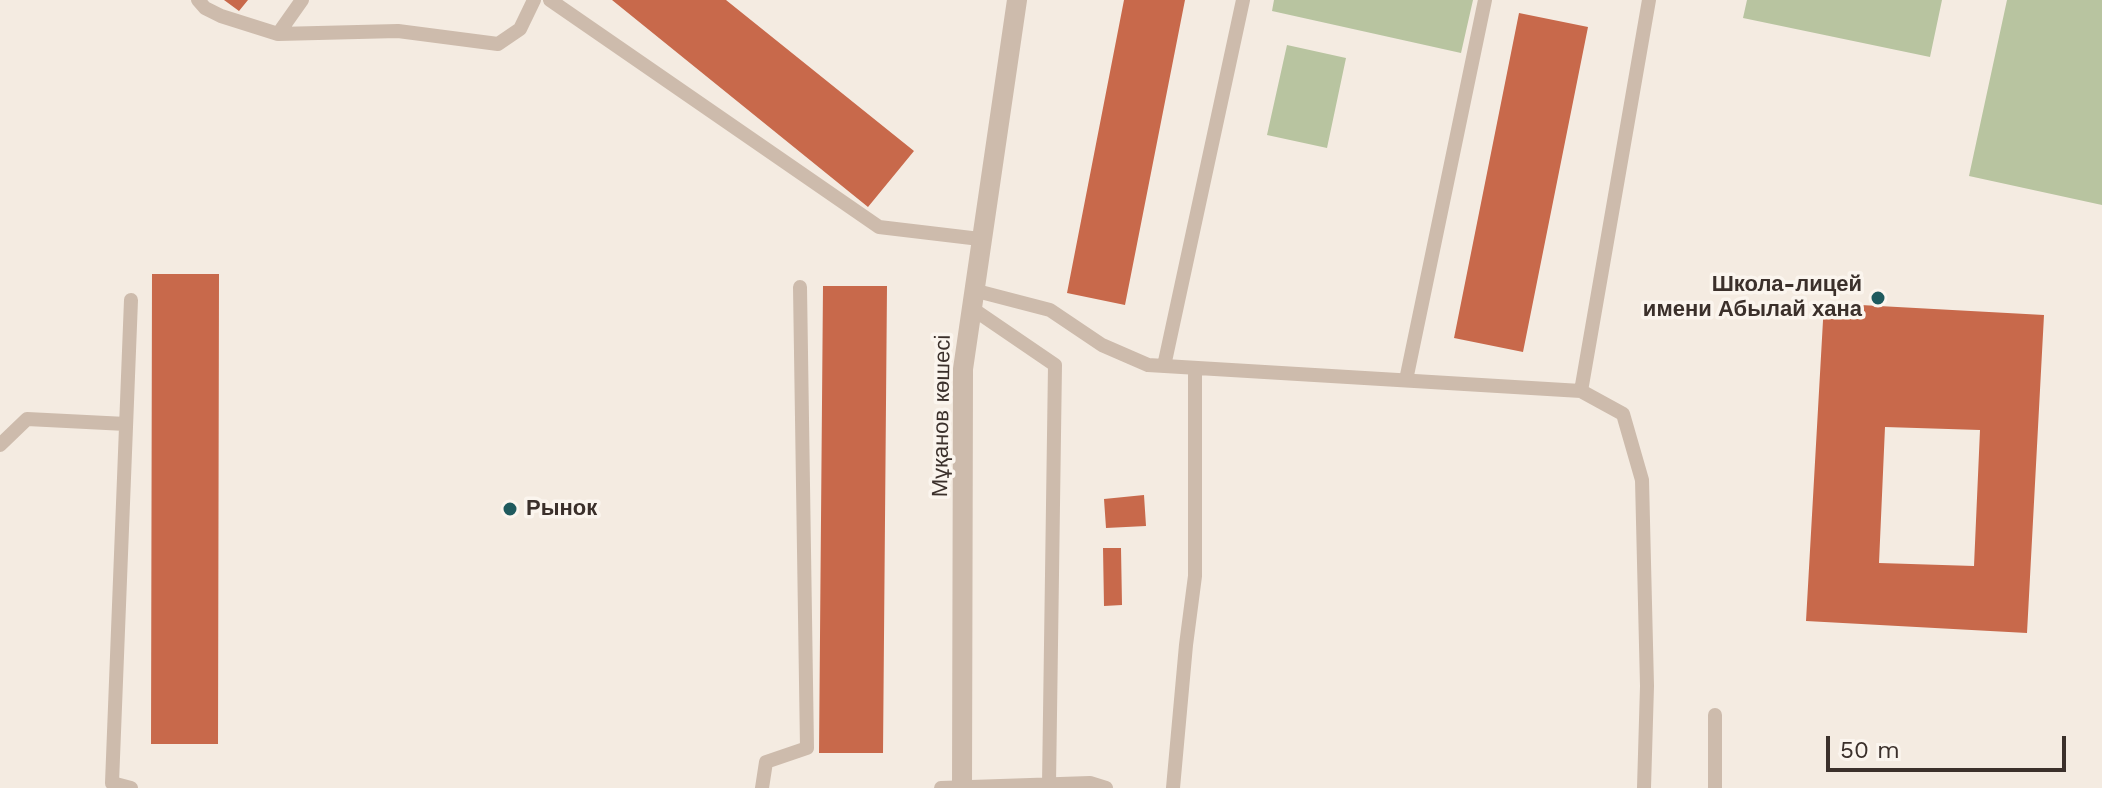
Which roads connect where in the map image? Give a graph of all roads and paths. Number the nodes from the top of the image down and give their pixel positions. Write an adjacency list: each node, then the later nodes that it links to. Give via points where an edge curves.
1 (198, 0): 9 (lane, via 221,16)
2 (302, 0): 9 (lane)
3 (534, 0): 9 (lane, via 520,29 498,44 398,31)
4 (550, 0): 10 (lane, via 879,227)
5 (1017, 0): 10 (street, Мұқанов көшесі)
6 (1243, 0): 14 (lane)
7 (1485, 0): 16 (lane)
8 (1649, 0): 17 (lane)
9 (278, 34)
10 (980, 239): 12 (street, Мұқанов көшесі)
11 (800, 287): 25 (lane, via 807,748 766,762)
12 (971, 298): 14 (lane, via 1050,310 1102,345 1148,365); 21 (lane, via 1055,365); 23 (street, Мұқанов көшесі, via 963,369)
13 (131, 300): 18 (lane)
14 (1164, 366): 15 (lane)
15 (1195, 368): 16 (lane); 28 (lane, via 1195,576)
16 (1406, 380): 17 (lane)
17 (1581, 391): 29 (lane, via 1623,414 1642,480)
18 (126, 424): 19 (lane, via 27,419); 22 (lane)
19 (0, 445)
20 (1715, 715): 30 (lane)
21 (1049, 784): 23 (lane); 27 (lane)
22 (106, 785): 24 (lane)
23 (962, 787): 26 (lane)
24 (131, 788)
25 (762, 788)
26 (941, 788)
27 (1106, 788)
28 (1173, 788)
29 (1644, 788)
30 (1715, 788)

